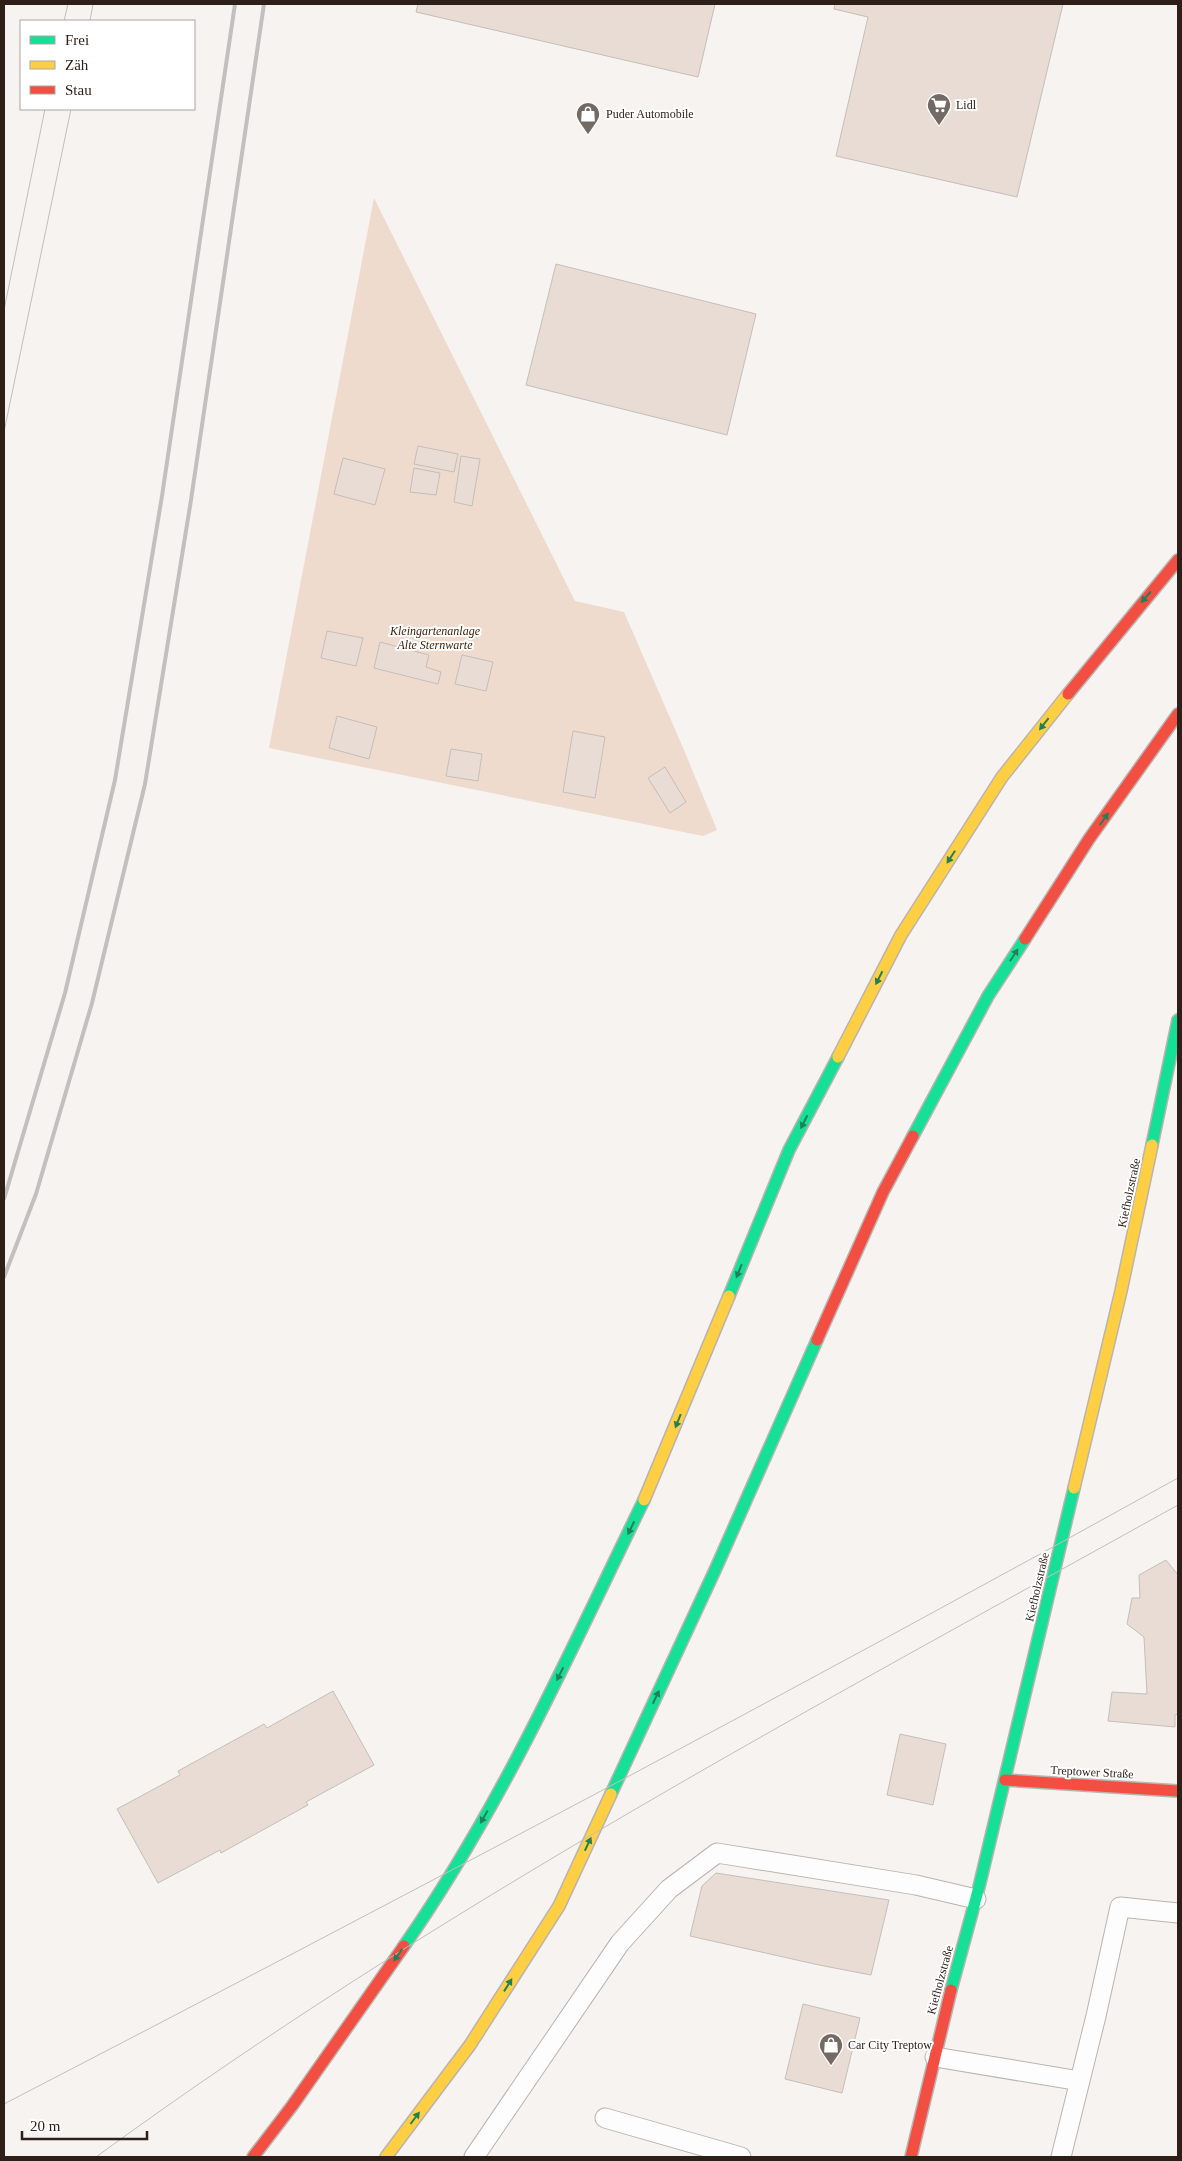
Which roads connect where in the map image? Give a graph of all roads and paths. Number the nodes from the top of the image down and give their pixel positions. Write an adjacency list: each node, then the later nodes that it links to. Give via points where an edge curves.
1 (1178, 560): 11 (main road, one-way to 11, via 1002,777 901,935 789,1150 652,1484 522,1753 430,1909)
2 (1178, 714): 12 (main road, one-way to 2, via 470,2045 559,1906 716,1568 883,1192 988,996 1089,840)
3 (1178, 1020): 4 (main road, Kiefholzstraße, via 1130,1256)
4 (1005, 1780): 5 (main road, Treptower Straße); 6 (main road, Kiefholzstraße)
5 (1178, 1791)
6 (976, 1899): 8 (main road, Kiefholzstraße); 13 (lane, via 916,1885 717,1853 668,1889 620,1943)
7 (1178, 1913): 9 (lane, via 1120,1907)
8 (935, 2058): 9 (lane); 15 (main road, Kiefholzstraße)
9 (1080, 2081): 16 (lane)
10 (605, 2118): 14 (lane)
11 (253, 2157)
12 (386, 2157)
13 (474, 2157)
14 (741, 2157)
15 (911, 2157)
16 (1061, 2157)

